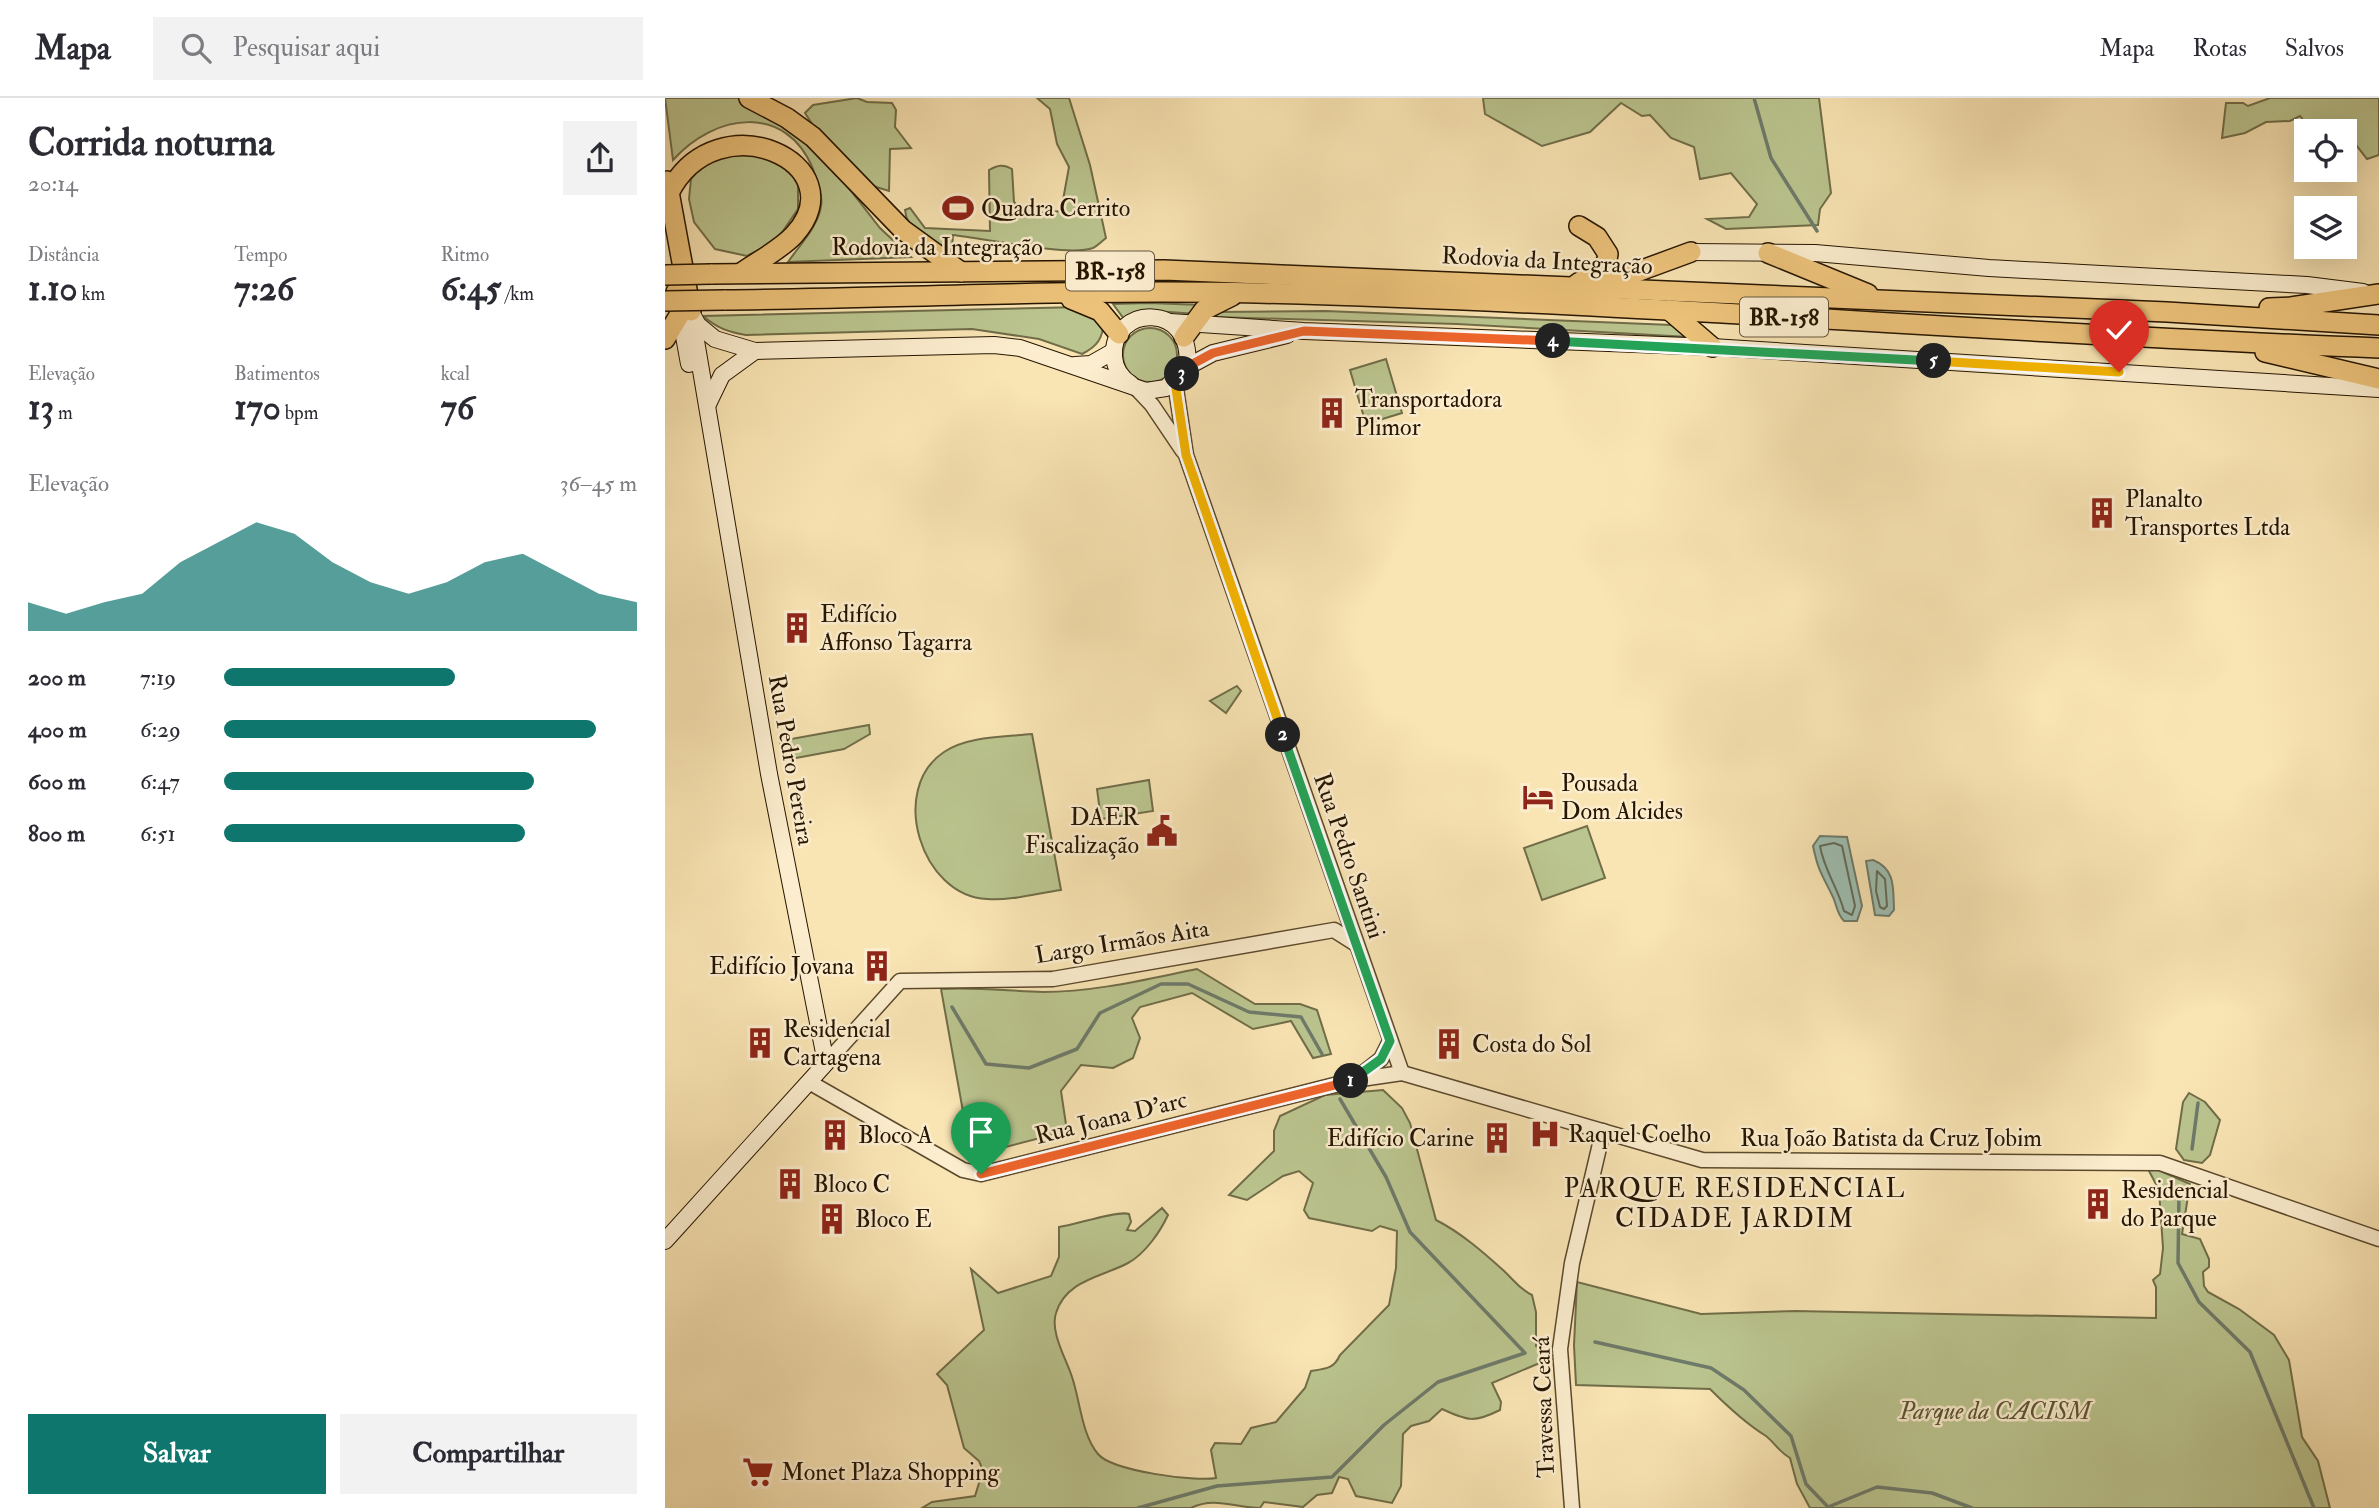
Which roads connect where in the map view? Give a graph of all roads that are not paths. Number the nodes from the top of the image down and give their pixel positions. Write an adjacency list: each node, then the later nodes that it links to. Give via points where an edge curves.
1 (749, 98): 8 (highway, via 813,137 902,230)
2 (665, 169): 3 (highway)
3 (669, 193): 9 (highway, via 687,159 721,135 765,137 796,159 810,184 811,204 804,220 793,236); 20 (highway)
4 (1580, 226): 11 (highway, BR-158, via 1607,247 1608,262 1597,274)
5 (665, 234): 20 (highway)
6 (1692, 252): 7 (main road, BR-158); 12 (highway, BR-158)
7 (1768, 253): 15 (main road, BR-158, via 2307,285); 16 (highway, BR-158)
8 (961, 272): 9 (highway, Rodovia da Integração / BR-158); 11 (highway, Rodovia da Integração / BR-158, via 1172,270)
9 (741, 273): 10 (highway, Rodovia da Integração / BR-158, bridge)
10 (665, 275)
11 (1570, 286): 12 (highway, Rodovia da Integração / BR-158)
12 (1592, 288): 16 (highway, Rodovia da Integração / BR-158)
13 (1239, 293): 14 (highway, Rodovia da Integração / BR-158); 18 (highway, Rodovia da Integração / BR-158); 22 (highway, via 1214,303)
14 (1053, 294): 17 (highway, Rodovia da Integração / BR-158, bridge); 26 (highway, via 1090,305 1107,318)
15 (2379, 294): 19 (highway, BR-158, via 2291,307)
16 (1882, 300): 19 (highway, Rodovia da Integração / BR-158)
17 (665, 301)
18 (1669, 310): 25 (highway, Rodovia da Integração / BR-158); 27 (highway, BR-158)
19 (2167, 312): 21 (highway, Rodovia da Integração / BR-158)
20 (685, 313): 24 (highway); 29 (main road, via 715,339); 36 (main road, Rua Pedro Pereira); 38 (main road, Rua Pedro Pereira, via 704,444)
21 (2379, 325)
22 (1190, 330): 23 (main road, BR-158); 26 (main road, via 1148,317 1136,320); 31 (main road)
23 (1304, 331): 27 (main road, BR-158); 31 (main road, BR-158, via 1213,353)
24 (665, 338)
25 (2202, 341): 28 (highway, Rodovia da Integração / BR-158); 32 (highway, BR-158)
26 (1117, 343): 30 (main road, via 1091,365); 34 (main road, via 1119,372)
27 (1712, 347): 35 (main road, BR-158)
28 (2379, 348)
29 (755, 351): 30 (main road, via 994,345); 36 (main road, via 722,375)
30 (1066, 363): 34 (main road)
31 (1187, 367): 33 (main road)
32 (2379, 379)
33 (1175, 382): 34 (main road, via 1156,391); 37 (street, Rua Pedro Santini)
34 (1136, 388): 37 (street, Rua Pedro Santini)
35 (2379, 389)
36 (708, 404): 38 (main road, Rua Pedro Pereira)
37 (1186, 455): 39 (street, Rua Pedro Santini)
38 (714, 464): 43 (main road, Rua Pedro Pereira)
39 (1345, 912): 40 (street); 41 (street, Rua Pedro Santini)
40 (1334, 930): 41 (street); 43 (street, Largo Irmãos Aita, via 1053,979 900,981)
41 (1356, 944): 42 (street, Rua Pedro Santini)
42 (1390, 1041): 44 (street, Rua Pedro Santini); 45 (street, via 1381,1059)
43 (826, 1063): 46 (main road)
44 (1402, 1073): 45 (street, Rua Joana D'arc); 47 (street, Rua João Batista da Cruz Jobim)
45 (1354, 1080): 46 (street, Rua Joana D'arc, via 981,1174 963,1170)
46 (809, 1082): 49 (main road)
47 (1603, 1131): 48 (street, Rua João Batista da Cruz Jobim, via 1702,1160 2160,1163); 50 (street, Travessa Ceará, via 1572,1263 1560,1349)
48 (2379, 1238)
49 (665, 1241)
50 (1572, 1508)

